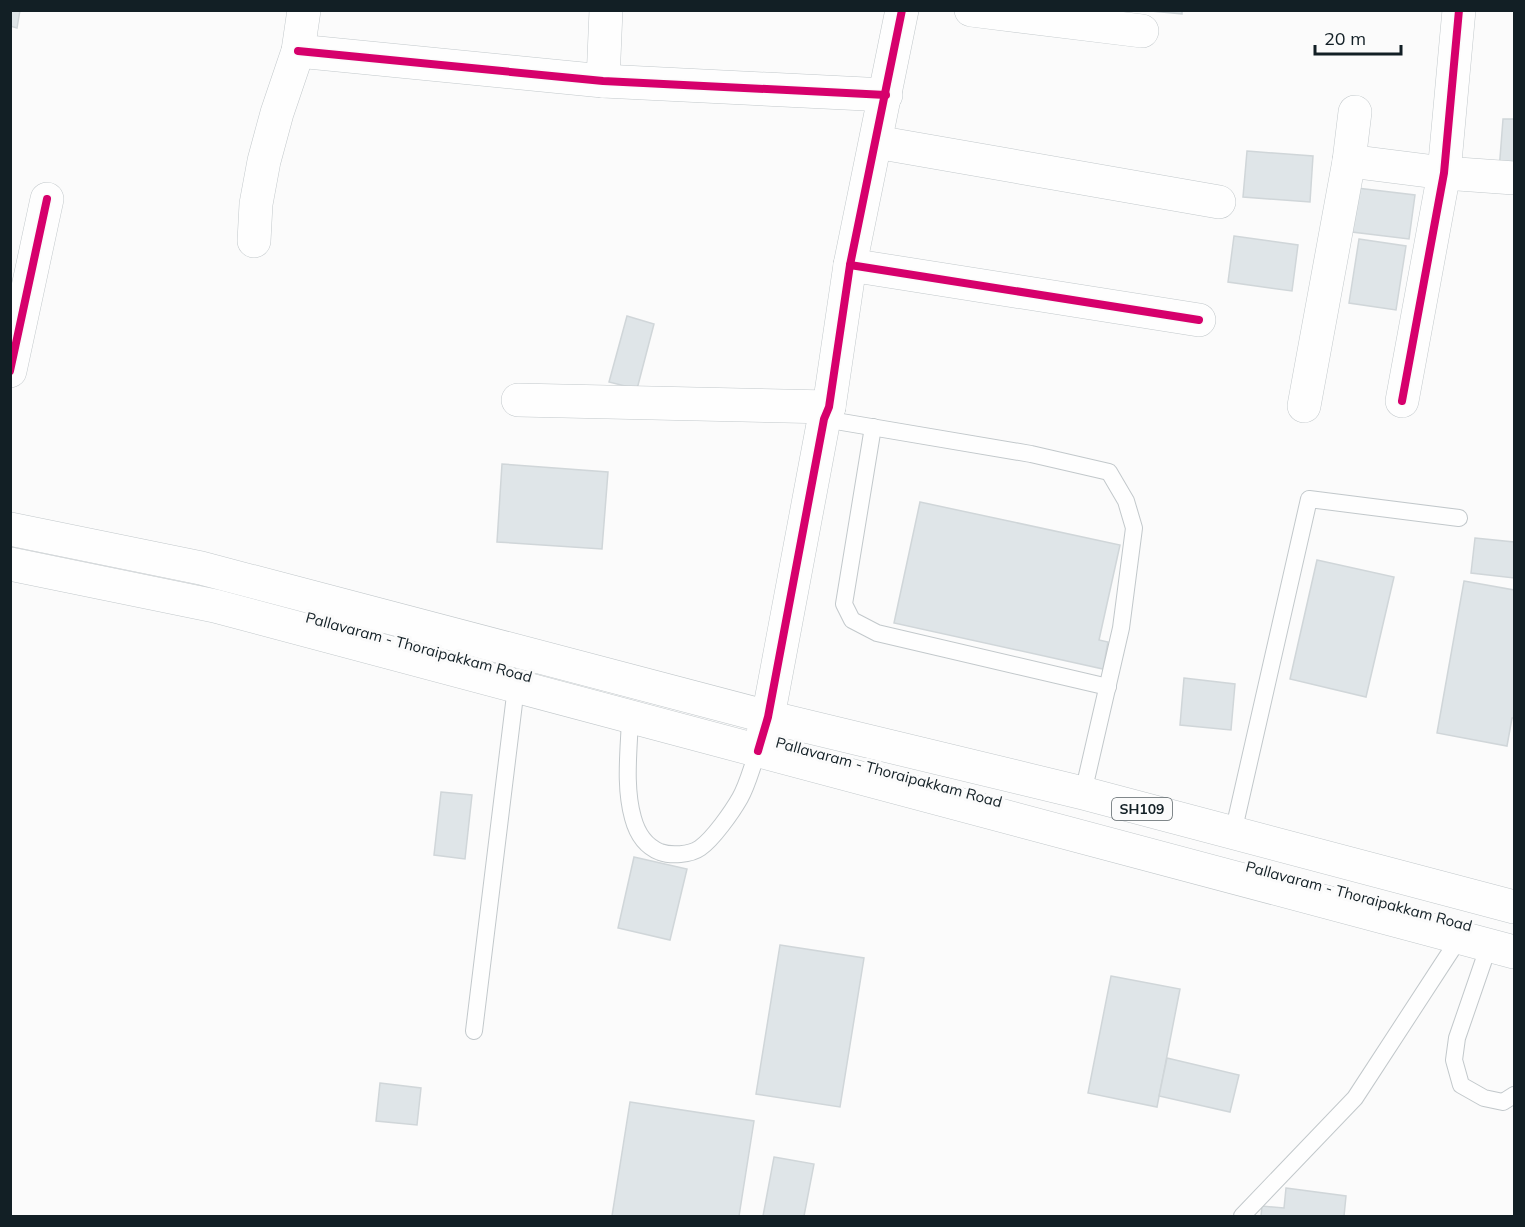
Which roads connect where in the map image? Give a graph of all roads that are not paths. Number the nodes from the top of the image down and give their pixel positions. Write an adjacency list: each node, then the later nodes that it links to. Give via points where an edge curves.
1 (304, 10): 7 (street)
2 (606, 10): 8 (street)
3 (903, 10): 9 (street)
4 (971, 10): 6 (street)
5 (1459, 10): 13 (street)
6 (1142, 32)
7 (297, 51): 8 (street); 17 (street, via 264,161)
8 (603, 81): 9 (street)
9 (886, 95): 11 (street)
10 (1355, 112): 12 (street)
11 (876, 142): 16 (street); 18 (street)
12 (1349, 160): 13 (street); 23 (street)
13 (1444, 173): 14 (street); 22 (street)
14 (1515, 178)
15 (47, 199): 20 (street)
16 (1219, 202)
17 (254, 241)
18 (850, 265): 19 (street); 24 (street)
19 (1199, 320)
20 (10, 370)
21 (518, 400): 24 (street)
22 (1402, 401)
23 (1304, 406)
24 (826, 413): 25 (lane); 32 (street)
25 (873, 427): 30 (lane, via 844,604 852,620 877,633); 30 (lane, via 1031,454 1109,472 1126,501 1134,528 1121,628)
26 (1459, 518): 35 (lane, via 1309,499)
27 (10, 529): 32 (street, Pallavaram - Thoraipakkam Road / SH109, via 201,568)
28 (10, 564): 29 (street, Pallavaram - Thoraipakkam Road, via 215,606)
29 (516, 687): 31 (street, Pallavaram - Thoraipakkam Road); 38 (lane)
30 (1108, 687): 34 (lane)
31 (630, 717): 33 (street, Pallavaram - Thoraipakkam Road); 33 (lane, via 628,792 633,819 652,849 667,854 700,848 716,831 741,797)
32 (768, 717): 33 (street); 34 (street, Pallavaram - Thoraipakkam Road / SH109)
33 (758, 751): 37 (street, Pallavaram - Thoraipakkam Road)
34 (1083, 793): 35 (street, Pallavaram - Thoraipakkam Road / SH109)
35 (1233, 833): 36 (street, Pallavaram - Thoraipakkam Road / SH109)
36 (1515, 907)
37 (1488, 945): 39 (lane, via 1457,1038 1454,1060 1461,1085 1484,1098 1503,1102); 40 (lane, via 1355,1098)
38 (474, 1031)
39 (1515, 1095)
40 (1242, 1216)

